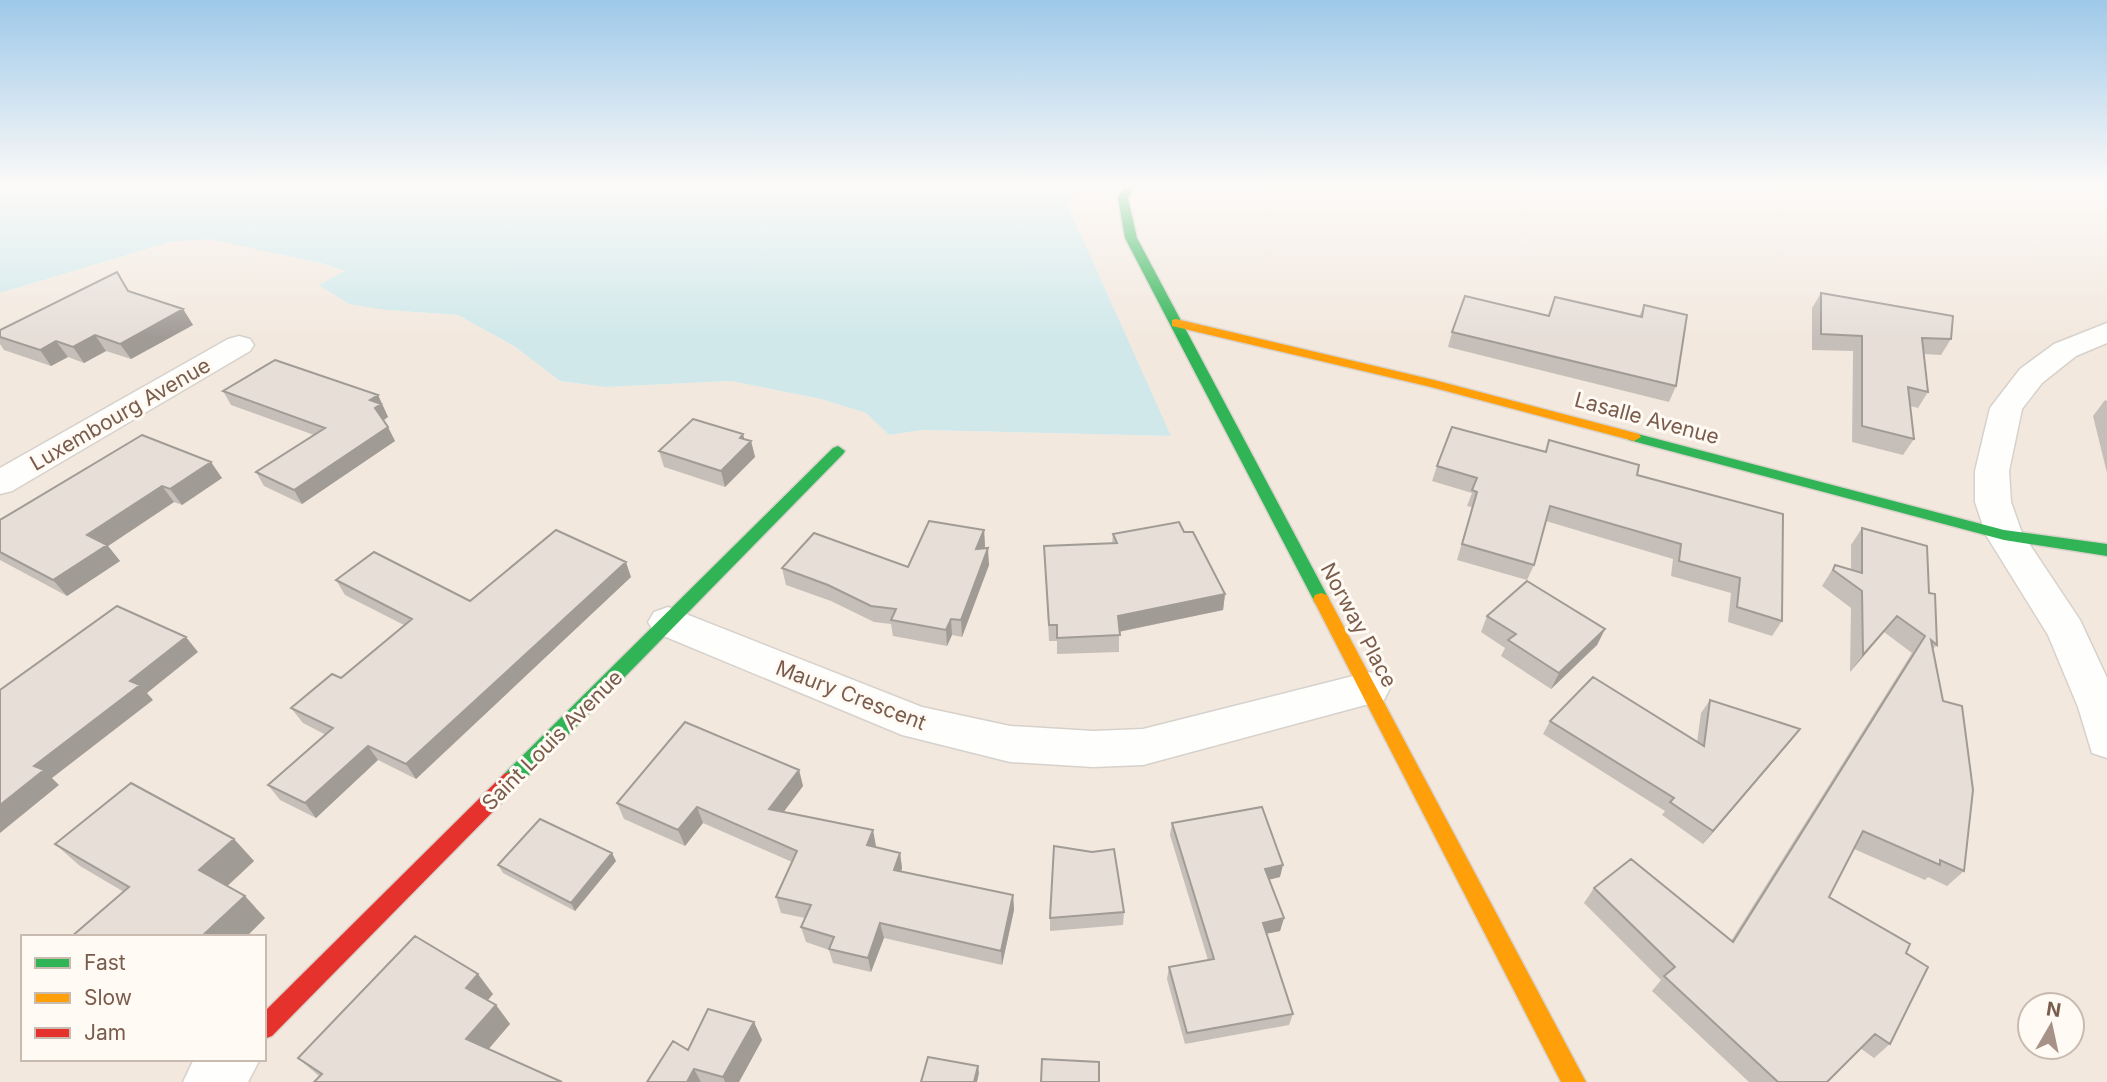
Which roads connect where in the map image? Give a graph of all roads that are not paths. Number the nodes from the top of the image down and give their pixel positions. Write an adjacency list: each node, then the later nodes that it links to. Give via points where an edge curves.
1 (1130, 235): 2 (street, Norway Place)
2 (1176, 323): 7 (street, Lasalle Avenue, via 1434,384); 10 (street, Norway Place)
3 (2107, 332): 7 (street, via 2065,350 2031,376 2006,408 1992,471 1993,502)
4 (239, 345): 6 (street, Luxembourg Avenue)
5 (838, 451): 9 (street, Saint Louis Avenue)
6 (0, 483)
7 (2004, 534): 8 (street, Lasalle Avenue); 11 (street, via 2066,631 2099,707)
8 (2107, 550)
9 (668, 622): 10 (street, Maury Crescent, via 917,723 1010,744 1093,750 1143,747); 12 (street, Saint Louis Avenue)
10 (1368, 688): 15 (street, Norway Place)
11 (2107, 740)
12 (266, 1026)
13 (231, 1061): 14 (street)
14 (210, 1082)
15 (1574, 1082)

